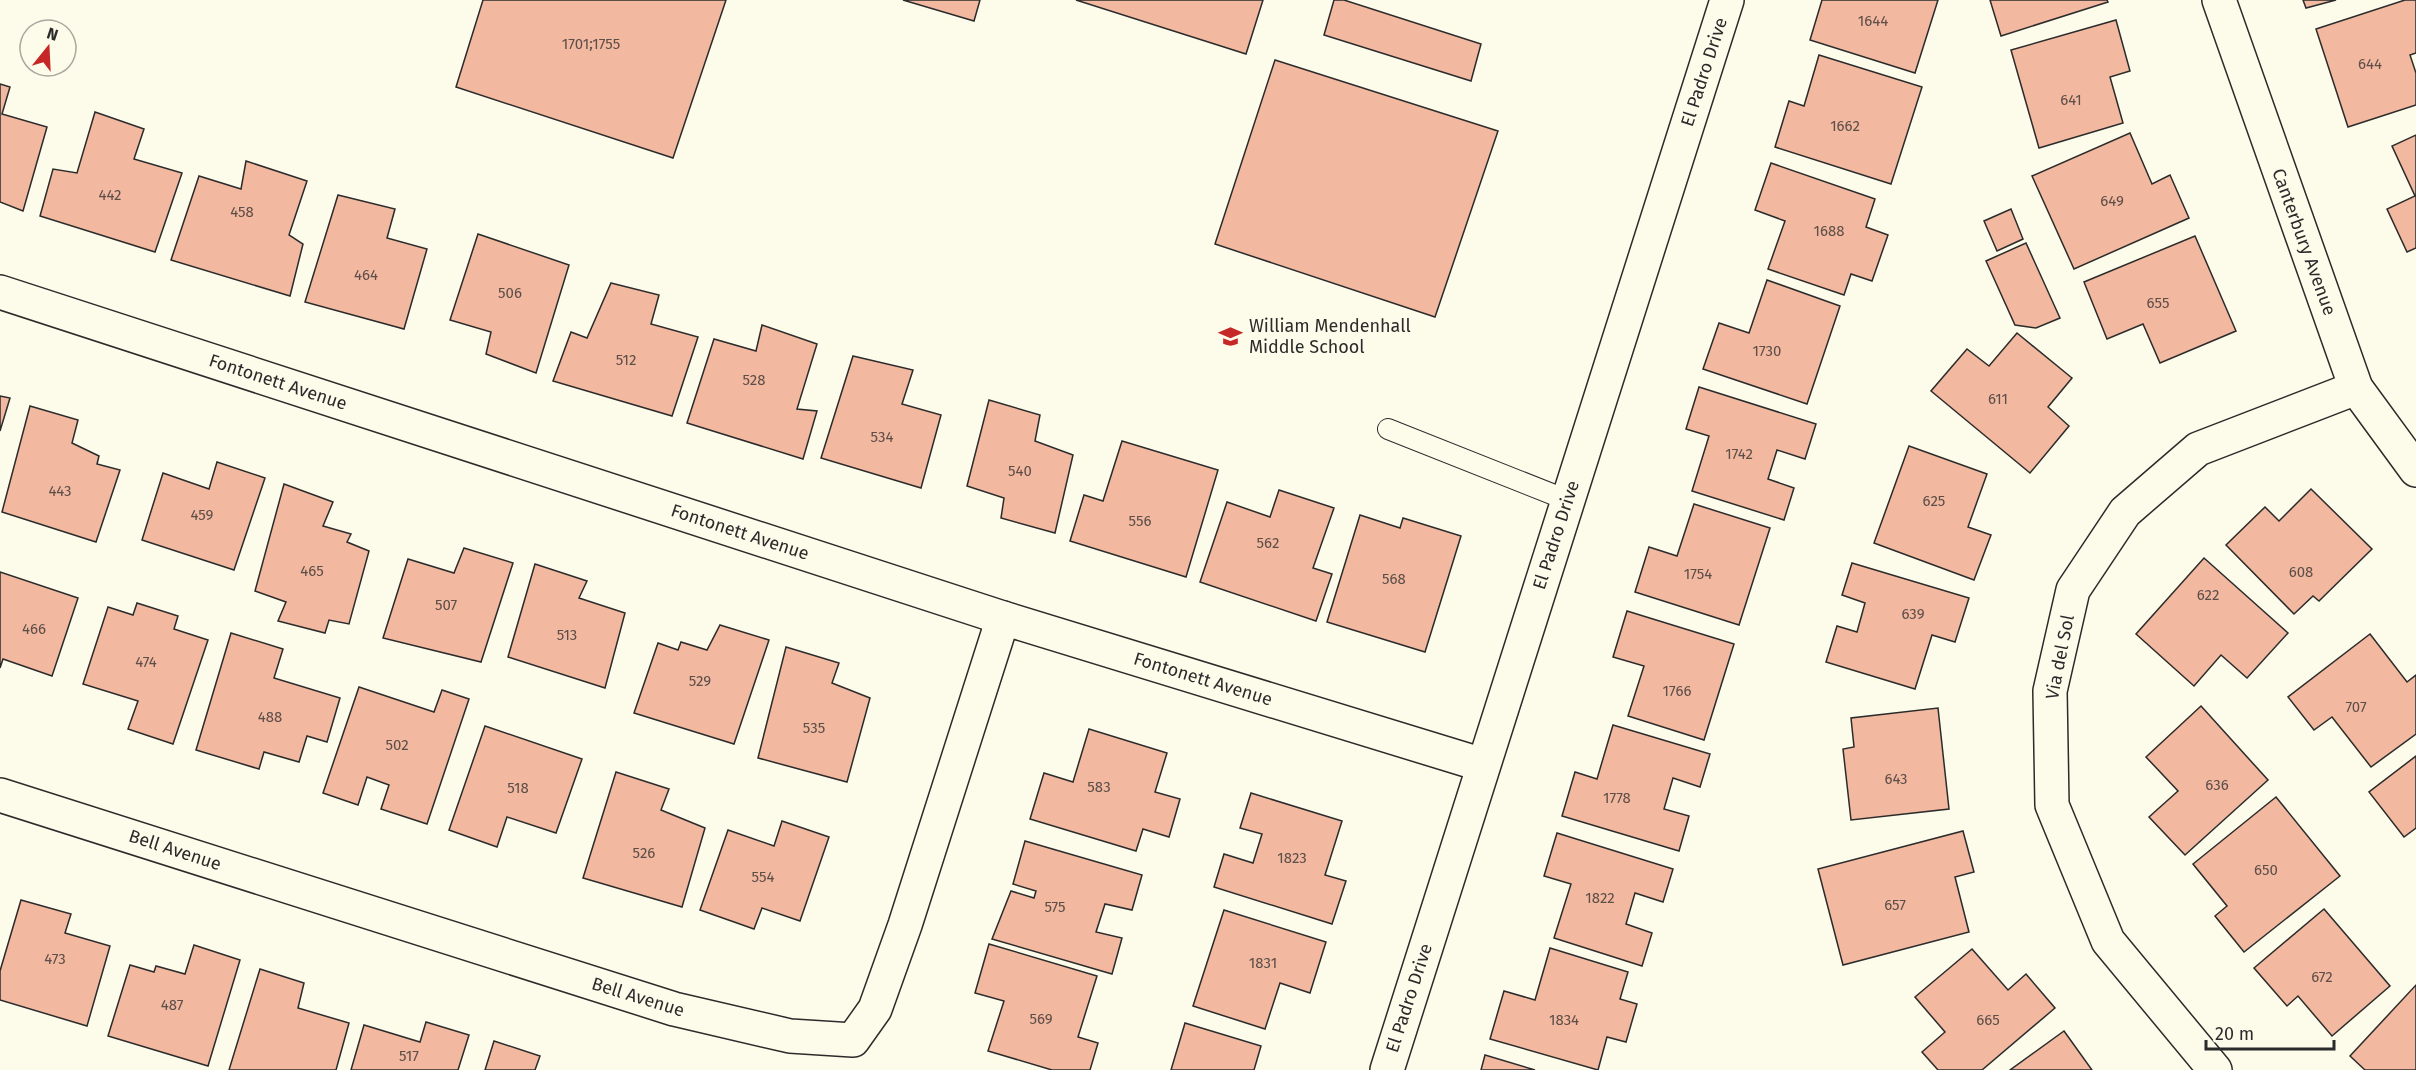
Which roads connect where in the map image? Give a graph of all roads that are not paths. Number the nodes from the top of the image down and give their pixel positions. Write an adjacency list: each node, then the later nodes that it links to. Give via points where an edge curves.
1 (1727, 0): 7 (street, El Padro Drive)
2 (2219, 0): 4 (street, Canterbury Avenue)
3 (0, 291): 8 (street, Fontonett Avenue)
4 (2356, 388): 6 (street, Canterbury Avenue); 12 (street, Via del Sol, via 2198,449 2125,512 2073,590 2050,691 2052,805 2108,941)
5 (1388, 429): 7 (lane)
6 (2416, 470)
7 (1567, 500): 9 (street, El Padro Drive)
8 (1003, 618): 9 (street, Fontonett Avenue); 10 (street, Bell Avenue, via 905,925 874,1009 853,1040 790,1036 674,1009)
9 (1483, 765): 11 (street, El Padro Drive)
10 (0, 795)
11 (1387, 1070)
12 (2215, 1070)

